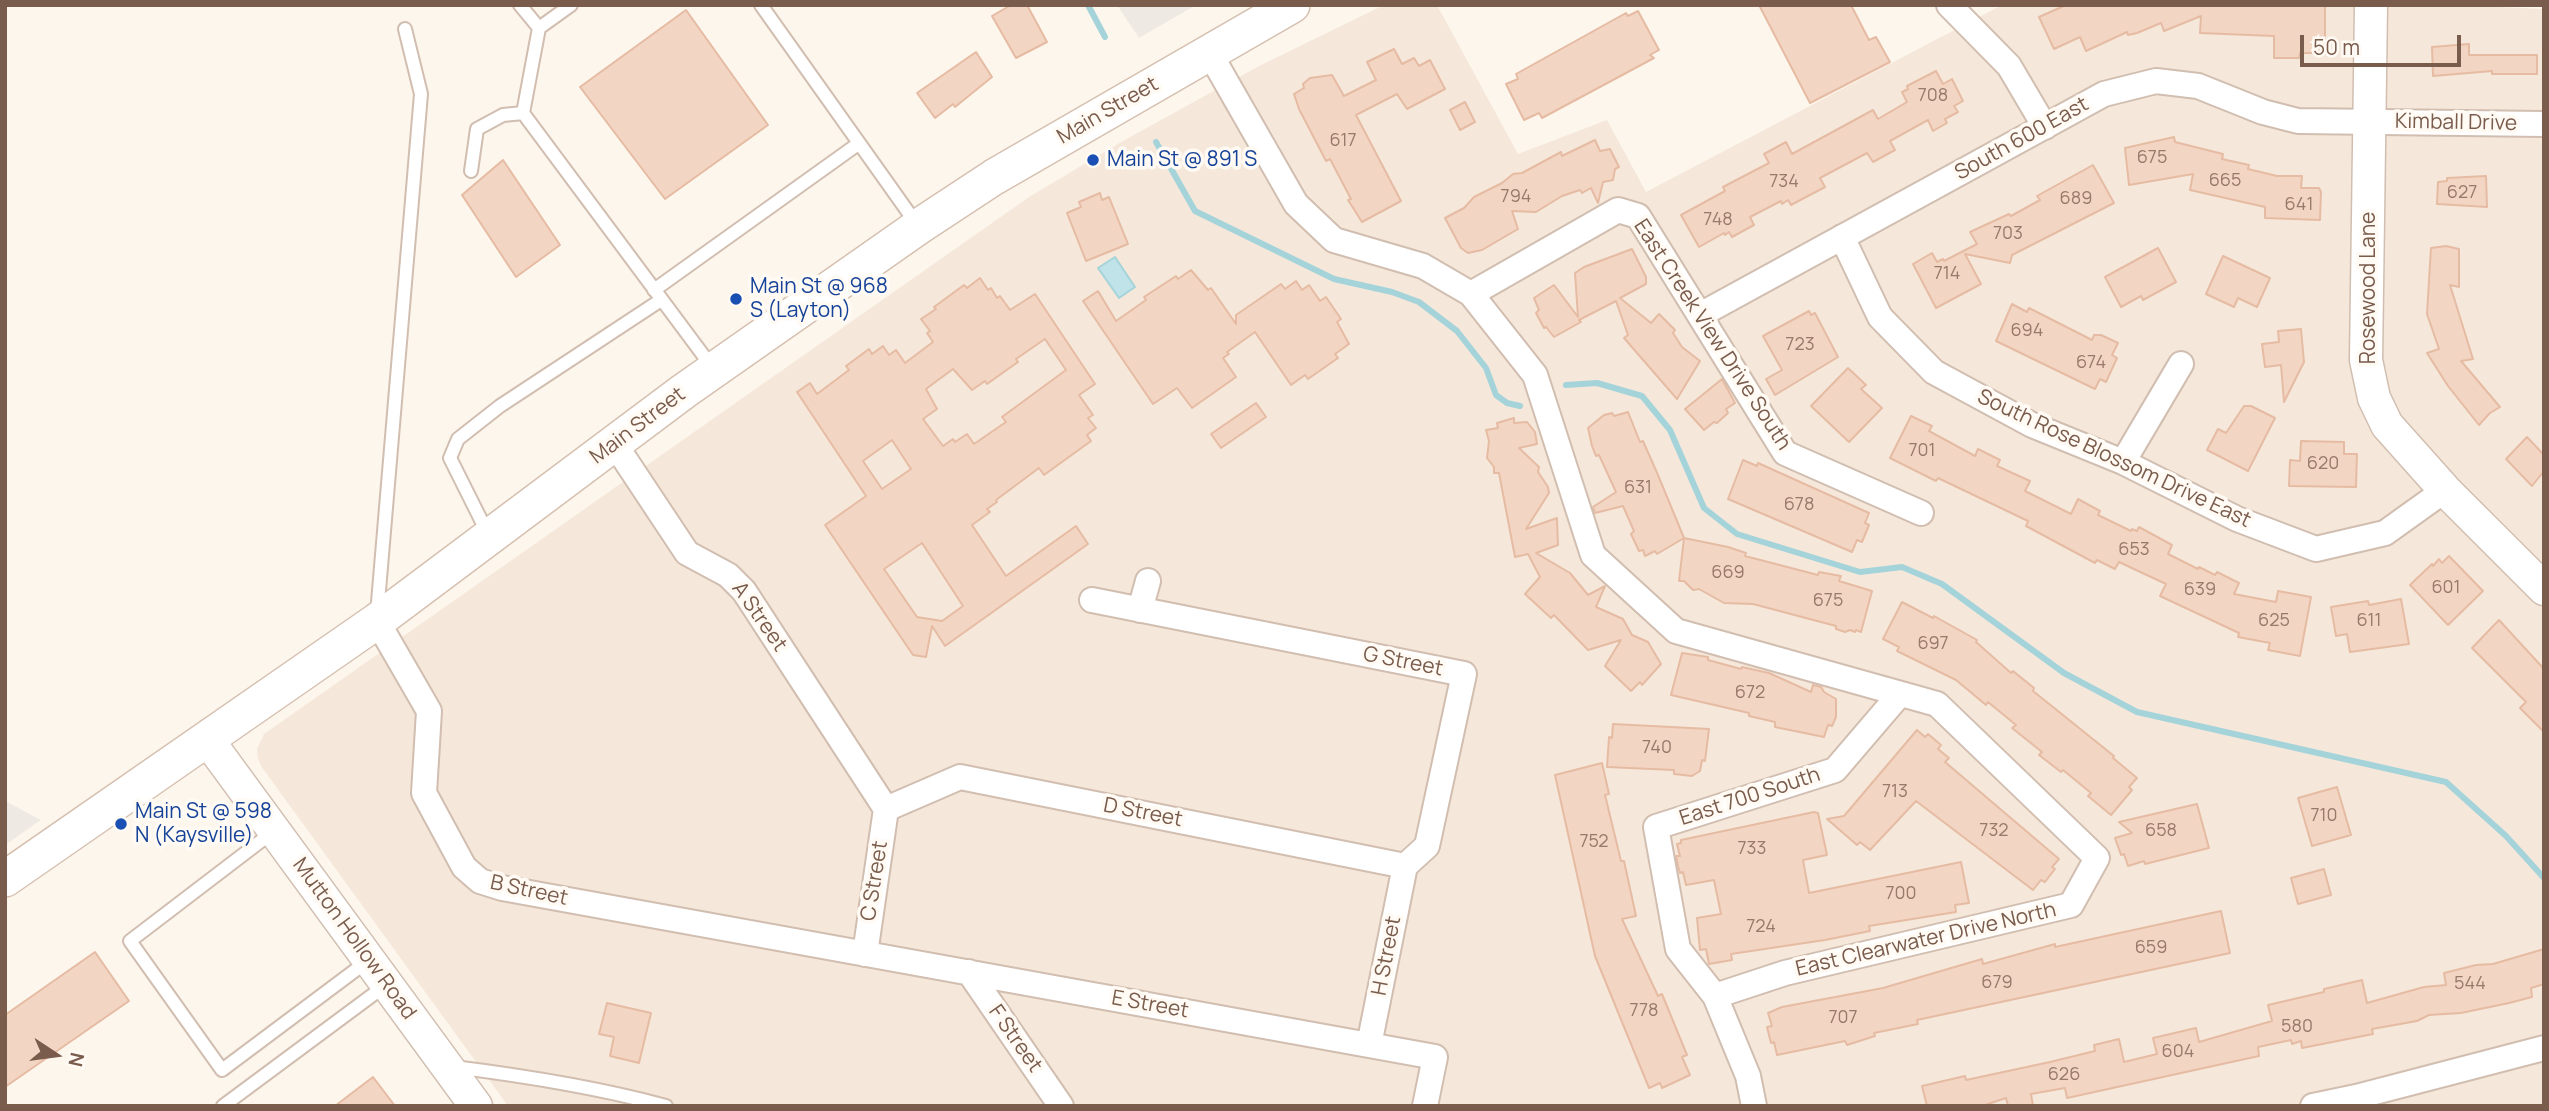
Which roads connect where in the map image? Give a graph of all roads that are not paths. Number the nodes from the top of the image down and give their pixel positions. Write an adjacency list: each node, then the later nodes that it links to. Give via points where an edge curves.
1 (520, 5): 7 (lane)
2 (571, 5): 7 (lane)
3 (761, 5): 14 (lane)
4 (1949, 5): 13 (street, via 2009,66)
5 (2371, 5): 11 (street, Rosewood Lane)
6 (1276, 9): 9 (main road, Main Street)
7 (539, 28): 10 (lane)
8 (405, 29): 32 (lane, via 421,94)
9 (1209, 52): 16 (main road, Main Street, via 994,177); 18 (street, via 1296,204 1334,240 1423,266)
10 (523, 113): 15 (lane, via 503,115 477,129); 19 (lane)
11 (2369, 122): 12 (street, Kimball Drive); 13 (street, South 600 East, via 2298,121 2198,86 2156,81 2104,94); 25 (street, Rosewood Lane, via 2366,360 2374,398 2387,425)
12 (2544, 124)
13 (2045, 127): 17 (street, South 600 East)
14 (858, 144): 16 (lane); 19 (lane)
15 (471, 171)
16 (918, 227): 22 (main road, Main Street)
17 (1842, 237): 20 (street, South 600 East); 24 (street, South Rose Blossom Drive East, via 1880,317 1934,372 2032,425)
18 (1471, 294): 20 (street, East Creek View Drive South, via 1618,210 1638,216); 33 (street, East Clearwater Drive North, via 1535,375 1593,555 1676,631)
19 (658, 295): 22 (lane); 27 (lane, via 458,439 450,458)
20 (1700, 315): 26 (street, East Creek View Drive South, via 1785,453)
21 (2181, 364): 24 (street)
22 (714, 371): 23 (main road, Main Street)
23 (614, 443): 27 (main road, Main Street); 35 (street, A Street, via 687,553 729,575 744,591)
24 (2123, 462): 25 (street, South Rose Blossom Drive East, via 2237,520 2316,549 2385,533)
25 (2445, 490): 29 (street, Rosewood Lane)
26 (1921, 513)
27 (489, 537): 32 (main road, Main Street)
28 (1148, 581): 31 (street)
29 (2544, 589)
30 (1092, 600): 31 (street, G Street)
31 (1140, 610): 37 (street, G Street, via 1464,674 1427,846)
32 (377, 621): 34 (main road, Main Street); 39 (street, B Street, via 429,711 424,793 464,867 480,881)
33 (1900, 694): 42 (street, East 700 South, via 1835,770 1656,827 1678,949); 42 (street, East Clearwater Drive North, via 1937,704 2097,858 2071,905 1785,973)
34 (207, 739): 36 (street, Mutton Hollow Road); 38 (main road, Main Street)
35 (886, 809): 37 (street, D Street, via 960,777); 39 (street, C Street)
36 (274, 831): 40 (street, Mutton Hollow Road); 40 (lane, via 130,941 222,1070)
37 (1405, 866): 43 (street, H Street)
38 (5, 879)
39 (864, 954): 41 (street, E Street)
40 (378, 972): 45 (street, Mutton Hollow Road); 47 (lane)
41 (969, 972): 43 (street, E Street); 50 (street, F Street)
42 (1715, 996): 52 (street, East 700 South, via 1748,1076)
43 (1369, 1045): 51 (street, E Street, via 1435,1057)
44 (2544, 1048): 46 (street)
45 (447, 1066): 48 (street, Mutton Hollow Road); 49 (lane, via 542,1078)
46 (2357, 1102): 53 (street)
47 (223, 1106)
48 (476, 1106)
49 (666, 1106)
50 (1061, 1106)
51 (1425, 1106)
52 (1754, 1106)
53 (2313, 1106)

